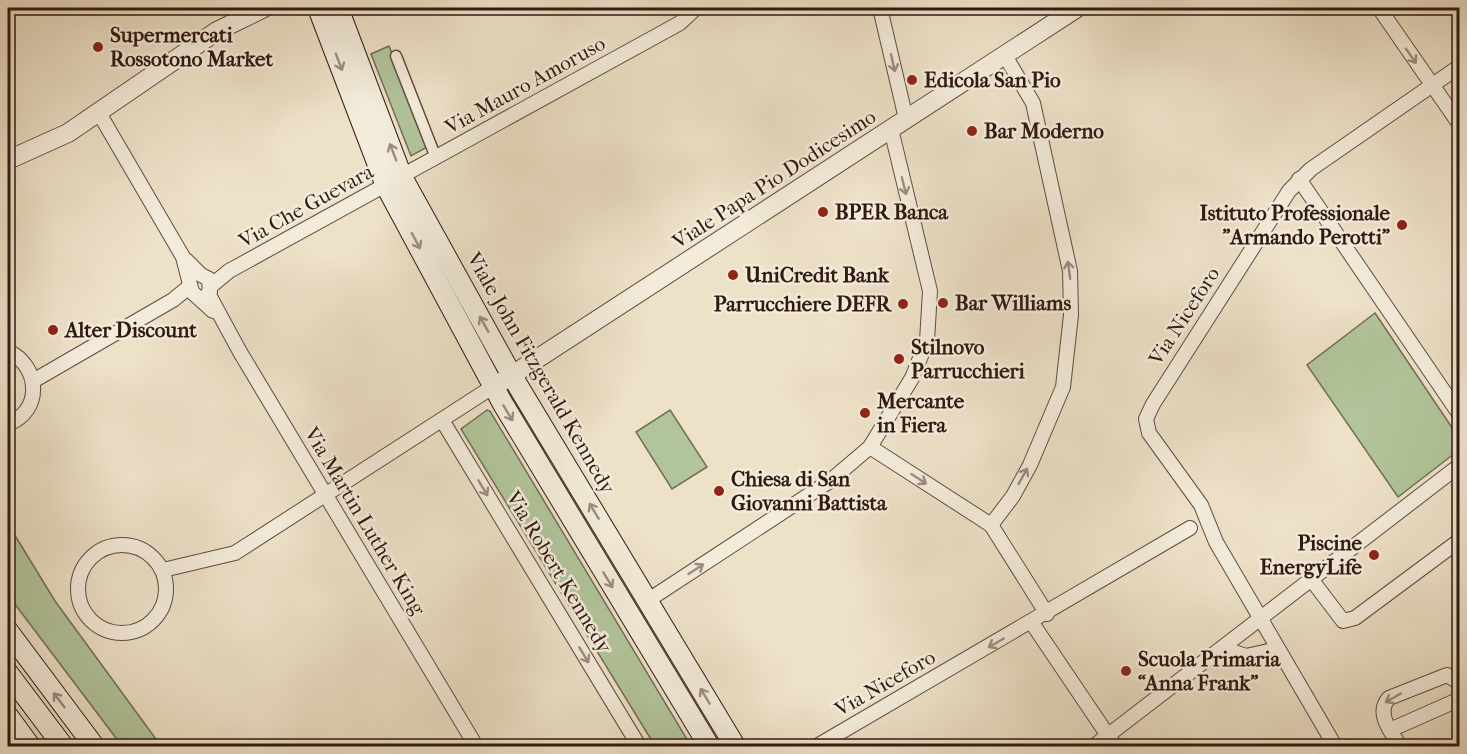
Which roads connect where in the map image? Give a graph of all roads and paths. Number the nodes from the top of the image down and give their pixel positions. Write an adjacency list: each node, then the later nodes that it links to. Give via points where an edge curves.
1 (264, 8): 12 (street, via 217,31)
2 (318, 8): 18 (main road, Viale John Fitzgerald Kennedy, one-way to 18)
3 (338, 8): 18 (main road, Viale John Fitzgerald Kennedy, one-way to 3)
4 (696, 8): 15 (street, Via Mauro Amoruso, via 680,23)
5 (880, 8): 13 (street, one-way to 13)
6 (1077, 8): 8 (street, Viale Papa Pio Dodicesimo)
7 (1379, 8): 11 (street, one-way to 11)
8 (1004, 54): 13 (street, Viale Papa Pio Dodicesimo); 31 (street, one-way to 8, via 1013,496 1047,429 1063,387 1071,315 1070,271 1033,103)
9 (396, 56): 15 (street)
10 (1460, 66): 11 (street, Via Niceforo)
11 (1431, 86): 14 (street); 17 (street, Via Niceforo)
12 (99, 114): 16 (street); 19 (street, Via Martin Luther King)
13 (898, 124): 21 (street, Viale Papa Pio Dodicesimo); 27 (street, one-way to 27, via 930,291 927,341 912,378)
14 (1460, 125)
15 (436, 158): 18 (street, Via Mauro Amoruso)
16 (8, 160)
17 (1299, 179): 24 (street); 30 (street, Via Niceforo, via 1146,419 1149,433 1201,505)
18 (394, 181): 19 (street, Via Che Guevara); 21 (main road, Viale John Fitzgerald Kennedy, one-way to 18); 23 (main road, Viale John Fitzgerald Kennedy, one-way to 23)
19 (200, 286): 22 (street, Via Che Guevara); 29 (street, Via Martin Luther King)
20 (8, 351): 22 (street, via 27,365)
21 (512, 376): 23 (street, Viale Papa Pio Dodicesimo); 36 (main road, Viale John Fitzgerald Kennedy, one-way to 21)
22 (33, 381): 26 (street, via 31,403)
23 (494, 386): 25 (street); 37 (main road, Viale John Fitzgerald Kennedy, one-way to 37)
24 (1460, 415)
25 (442, 420): 29 (street); 54 (street, Via Robert Kennedy, one-way to 54)
26 (8, 424)
27 (870, 447): 31 (street, one-way to 31); 36 (street, one-way to 27, via 830,481)
28 (1460, 465): 35 (street)
29 (326, 495): 34 (street, via 235,553); 53 (street, Via Martin Luther King)
30 (1207, 521): 32 (street); 39 (street, Via Niceforo)
31 (991, 525): 38 (street)
32 (1190, 528): 38 (street, Via Niceforo)
33 (1460, 540): 35 (street, via 1355,618 1343,621)
34 (163, 570): 34 (street, via 150,554 137,547 112,545 92,556 81,571 78,596 83,611 111,632 144,628 161,611 165,600)
35 (1311, 579): 39 (street)
36 (647, 601): 37 (street); 56 (main road, Viale John Fitzgerald Kennedy, one-way to 36)
37 (628, 613): 55 (main road, Viale John Fitzgerald Kennedy)
38 (1047, 614): 40 (street, Via Niceforo)
39 (1261, 618): 42 (street); 43 (street, Via Niceforo)
40 (1032, 623): 49 (street); 57 (street, Via Niceforo, one-way to 57)
41 (8, 631): 52 (main road, one-way to 41)
42 (1222, 648): 43 (street, via 1246,656); 49 (street)
43 (1278, 649): 59 (street, Via Niceforo)
44 (8, 673): 51 (main road)
45 (1460, 683): 48 (street, one-way to 48, via 1447,675 1389,698 1382,712)
46 (1460, 699): 48 (street)
47 (8, 716): 50 (main road)
48 (1390, 730): 60 (street)
49 (1111, 742): 58 (street)
50 (30, 747)
51 (63, 747)
52 (94, 747)
53 (476, 747)
54 (639, 747)
55 (709, 747)
56 (735, 747)
57 (817, 747)
58 (1094, 747)
59 (1335, 747)
60 (1400, 747)

